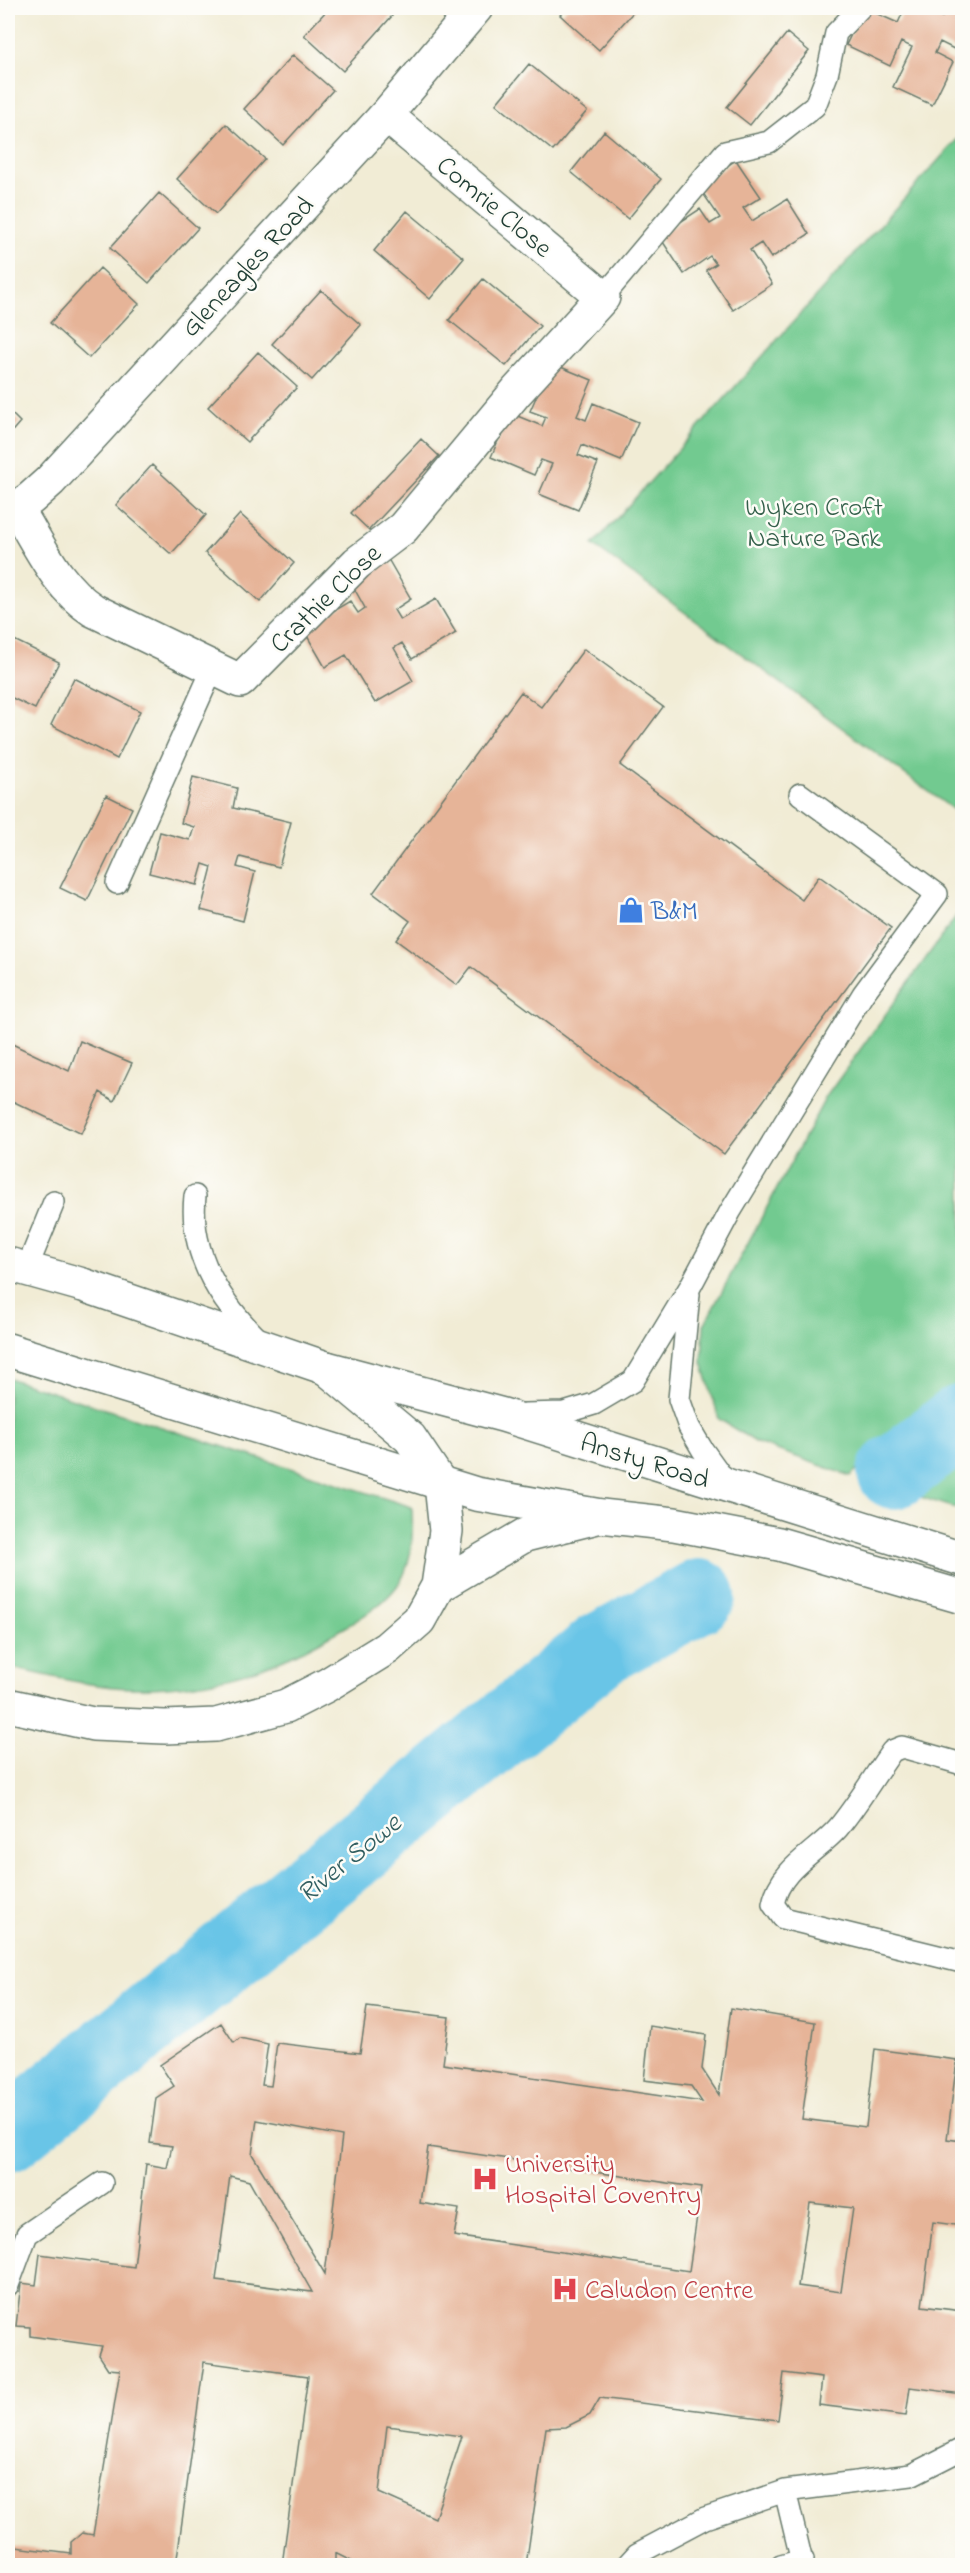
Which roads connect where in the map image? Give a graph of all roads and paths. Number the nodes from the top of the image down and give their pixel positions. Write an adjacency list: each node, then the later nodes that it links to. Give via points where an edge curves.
1 (476, 8): 3 (main road, Gleneagles Road)
2 (860, 8): 4 (lane, via 836,33 827,75 814,106 769,142 725,152)
3 (386, 115): 4 (main road, Comrie Close); 5 (main road, Gleneagles Road, via 50,481)
4 (603, 297): 6 (main road, Crathie Close, via 517,391 403,528 357,563 240,681)
5 (12, 512): 6 (main road, Crathie Close, via 76,600)
6 (213, 668): 8 (lane)
7 (800, 794): 12 (lane, via 937,894 863,994 730,1212)
8 (117, 883)
9 (195, 1196): 13 (lane, via 193,1218 199,1246 215,1288 235,1316)
10 (54, 1202): 11 (lane)
11 (17, 1266): 13 (main road, Ansty Road, via 83,1284)
12 (690, 1287): 16 (lane, via 627,1386 594,1404 564,1413); 18 (lane, via 679,1399 702,1449 720,1474)
13 (266, 1347): 15 (main road, Ansty Road)
14 (8, 1350): 17 (main road)
15 (326, 1368): 16 (main road, Ansty Road); 17 (main road, via 410,1438)
16 (503, 1415): 18 (main road, Ansty Road)
17 (441, 1484): 19 (main road); 21 (main road, via 446,1531)
18 (744, 1491): 20 (main road, Ansty Road)
19 (601, 1516): 21 (main road, Ansty Road, via 525,1535); 22 (main road, Ansty Road, via 674,1524 779,1544)
20 (963, 1559)
21 (438, 1586): 23 (main road, via 419,1620 387,1648 286,1706 216,1725 165,1727 93,1724)
22 (963, 1597)
23 (8, 1705)
24 (963, 1764): 25 (lane, via 902,1747 891,1751 838,1827 786,1875 773,1904 783,1917)
25 (963, 1962)
26 (102, 2183): 27 (lane, via 27,2234)
27 (8, 2285)
28 (963, 2449): 29 (lane, via 911,2475)
29 (785, 2492): 30 (lane); 31 (lane, via 705,2518 637,2554)
30 (803, 2563): 32 (lane)
31 (626, 2565)
32 (781, 2565)

